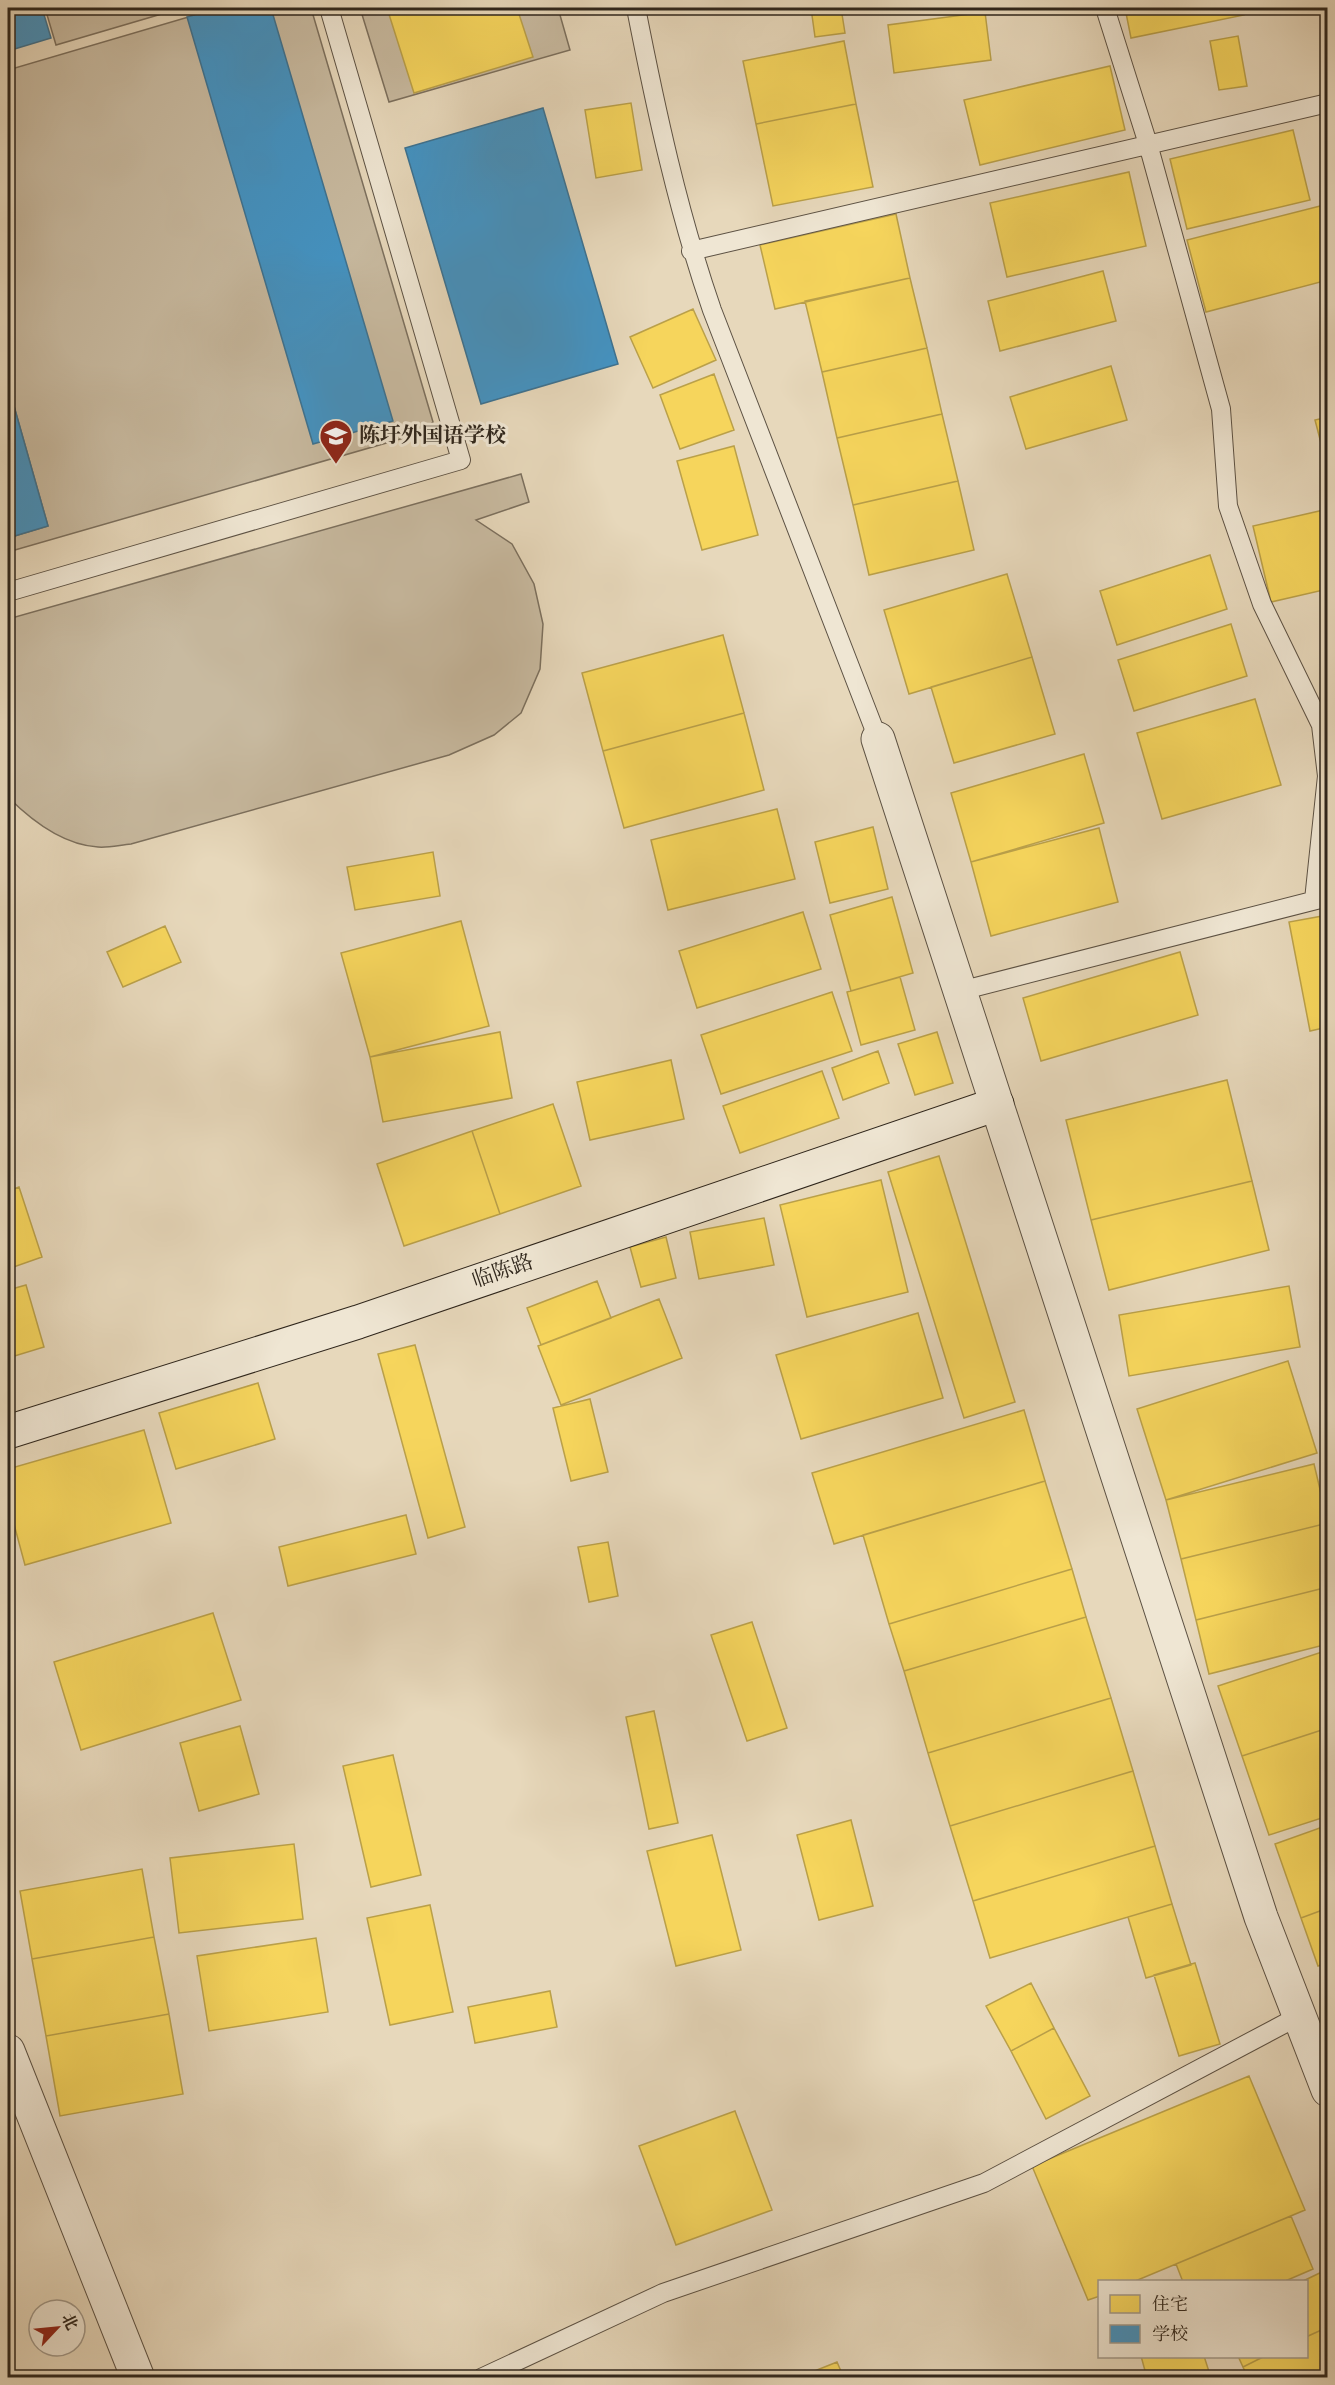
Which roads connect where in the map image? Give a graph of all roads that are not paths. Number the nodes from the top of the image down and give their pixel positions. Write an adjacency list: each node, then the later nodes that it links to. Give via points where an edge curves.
1 (329, 8): 7 (lane, via 461,460)
2 (636, 8): 6 (lane, via 655,105)
3 (1105, 8): 5 (lane)
4 (1328, 103): 5 (lane)
5 (1148, 144): 6 (lane); 9 (lane, via 1221,409 1228,506 1262,604 1321,725 1327,776)
6 (692, 251): 8 (lane)
7 (8, 592)
8 (878, 739): 10 (street)
9 (1321, 899): 10 (lane)
10 (960, 991): 11 (street)
11 (997, 1104): 12 (street, 临陈路, via 358,1322); 13 (street, via 1261,1917)
12 (8, 1432)
13 (1299, 2016): 15 (street); 17 (lane, via 984,2182 663,2293)
14 (8, 2051): 16 (street)
15 (1328, 2090)
16 (138, 2378)
17 (481, 2378)

